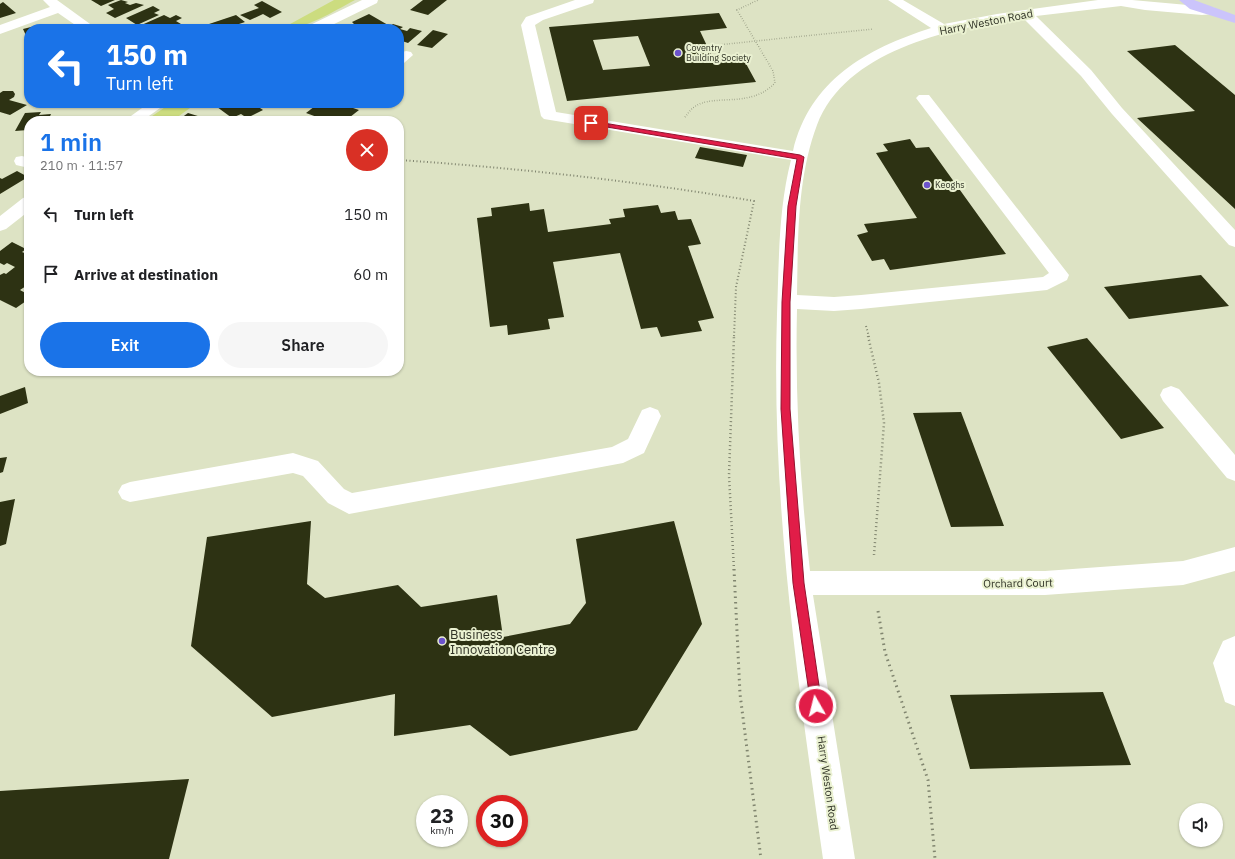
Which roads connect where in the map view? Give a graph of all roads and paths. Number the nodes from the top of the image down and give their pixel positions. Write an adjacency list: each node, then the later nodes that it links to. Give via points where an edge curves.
1 (372, 0): 12 (street)
2 (588, 0): 21 (street, via 538,17 531,20 528,25 548,116)
3 (758, 0): 16 (path, via 737,10)
4 (894, 0): 14 (street)
5 (1185, 0): 8 (main road)
6 (1124, 1): 8 (street, Harry Weston Road, via 1142,6); 9 (street, Harry Weston Road)
7 (54, 4): 11 (street); 15 (street)
8 (1210, 11): 10 (main road)
9 (1026, 14): 14 (street, Harry Weston Road); 26 (street, via 1086,73 1117,111)
10 (1234, 18)
11 (83, 24)
12 (323, 24)
13 (873, 29): 16 (path)
14 (942, 29): 22 (street, Harry Weston Road, via 892,48 844,77 817,109)
15 (0, 30)
16 (755, 41): 17 (path); 21 (path, via 773,71 775,83 771,88 761,94 703,103 694,107 686,113)
17 (708, 46)
18 (924, 98): 27 (street, via 1060,275 1047,283 861,302)
19 (152, 108): 20 (street)
20 (140, 116)
21 (676, 137): 22 (street)
22 (800, 157): 27 (street, Harry Weston Road, via 792,206)
23 (404, 160): 36 (path, via 492,166 664,186 754,201 736,287 729,475 740,694)
24 (24, 206): 25 (street)
25 (0, 225)
26 (1235, 241)
27 (786, 302): 33 (street, Harry Weston Road, via 786,409)
28 (1171, 395): 30 (street)
29 (650, 416): 31 (street, via 636,446 615,456 348,504 336,496 310,468 293,463)
30 (1229, 464)
31 (130, 492)
32 (1235, 559): 33 (street, Orchard Court, via 1183,573 1045,583)
33 (799, 583): 37 (street, Harry Weston Road)
34 (1235, 649): 35 (street, via 1226,663)
35 (1235, 692)
36 (761, 859)
37 (838, 859)

